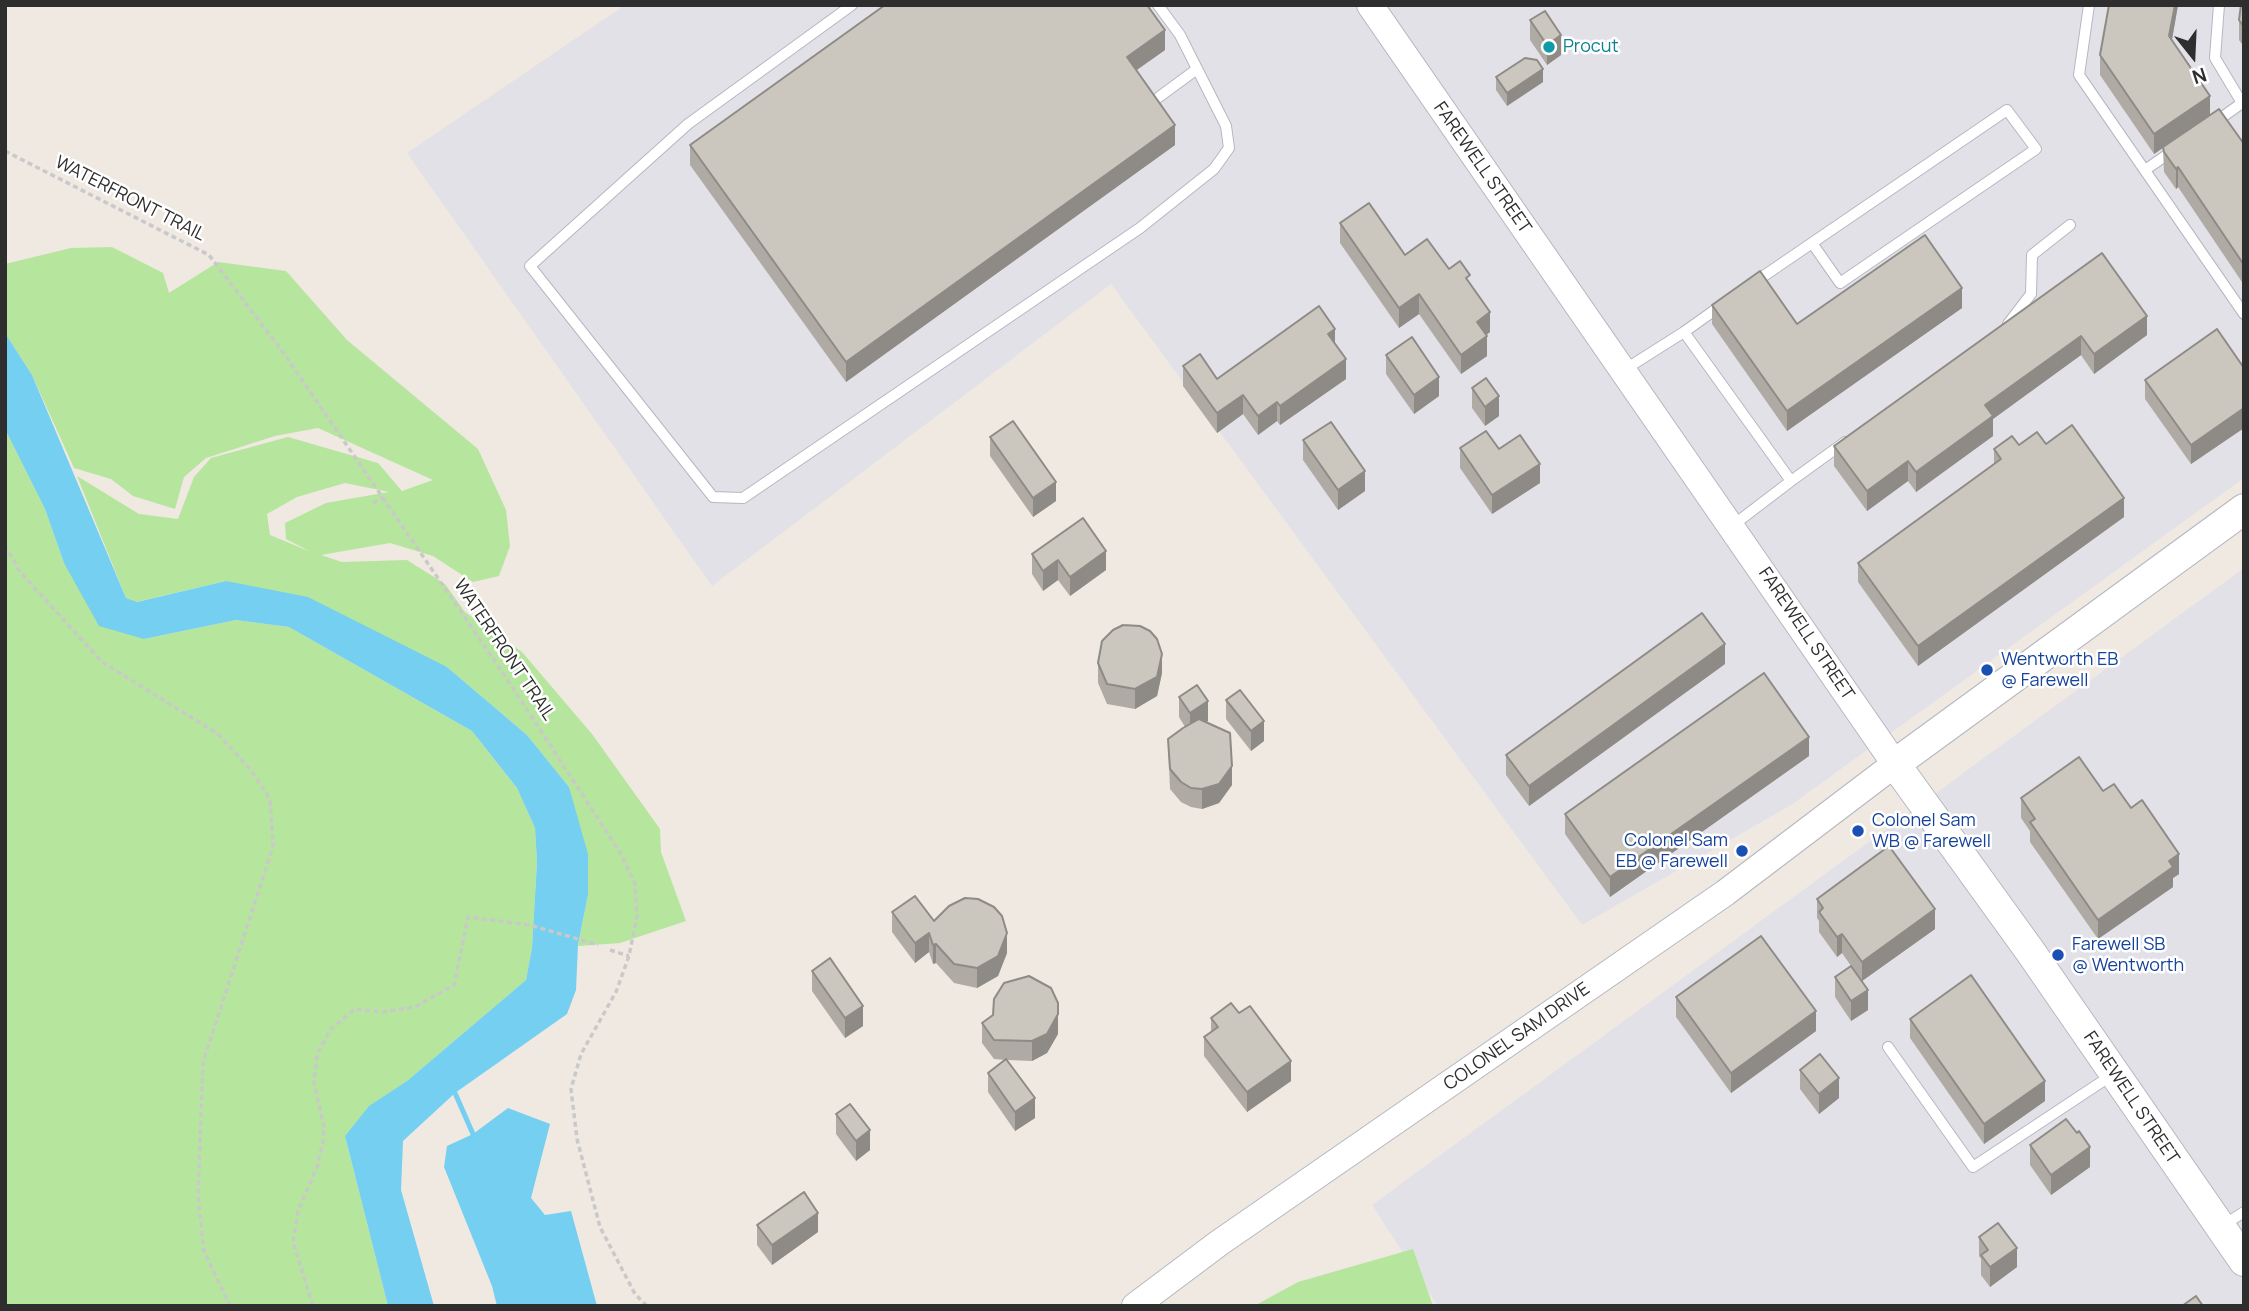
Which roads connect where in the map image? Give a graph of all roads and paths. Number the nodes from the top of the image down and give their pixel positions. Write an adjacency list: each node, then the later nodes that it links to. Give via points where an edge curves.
1 (852, 5): 6 (lane, via 688,124 530,266 713,497 743,498 1140,228 1214,169 1230,148 1226,126)
2 (1158, 5): 6 (lane)
3 (1370, 5): 20 (street, FAREWELL STREET)
4 (2089, 5): 12 (lane, via 2080,75)
5 (2219, 5): 8 (lane, via 2216,58)
6 (1197, 69): 7 (lane)
7 (1158, 97)
8 (2243, 104): 9 (lane)
9 (2199, 133)
10 (2188, 141): 12 (lane)
11 (5, 151): 23 (path, WATERFRONT TRAIL, via 209,255)
12 (2145, 170): 17 (lane)
13 (2070, 225): 18 (lane, via 2032,255 2031,294)
14 (1812, 243): 14 (lane, via 2007,110 2036,149 1840,282); 15 (lane)
15 (1739, 293)
16 (1729, 300): 19 (lane)
17 (2244, 314)
18 (2001, 329)
19 (1684, 332): 20 (lane); 22 (lane)
20 (1624, 370): 26 (street, FAREWELL STREET)
21 (1850, 438): 22 (lane)
22 (1791, 481): 26 (lane)
23 (383, 497): 24 (path); 31 (path, WATERFRONT TRAIL, via 621,854 635,884 637,916)
24 (373, 503)
25 (2244, 509): 28 (main road)
26 (1732, 526): 28 (street, FAREWELL STREET)
27 (5, 545): 36 (path, via 20,572 102,662 218,734 270,800 274,847 204,1062 198,1196 204,1251)
28 (1895, 764): 33 (main road, FAREWELL STREET); 39 (street, COLONEL SAM DRIVE, via 1725,893)
29 (598, 945): 37 (path, via 530,926 468,916 454,985 415,1007 383,1012 355,1009 331,1029 317,1054 314,1083 323,1142 298,1212 293,1242)
30 (610, 950): 31 (path)
31 (629, 956): 38 (path, WATERFRONT TRAIL, via 616,992 581,1054 571,1089 577,1139 600,1227 635,1294)
32 (1888, 1047): 33 (lane, via 1973,1167)
33 (2115, 1074): 34 (main road, FAREWELL STREET)
34 (2232, 1220): 35 (main road, FAREWELL STREET)
35 (2244, 1261)
36 (230, 1306)
37 (313, 1306)
38 (647, 1306)
39 (1135, 1306)

